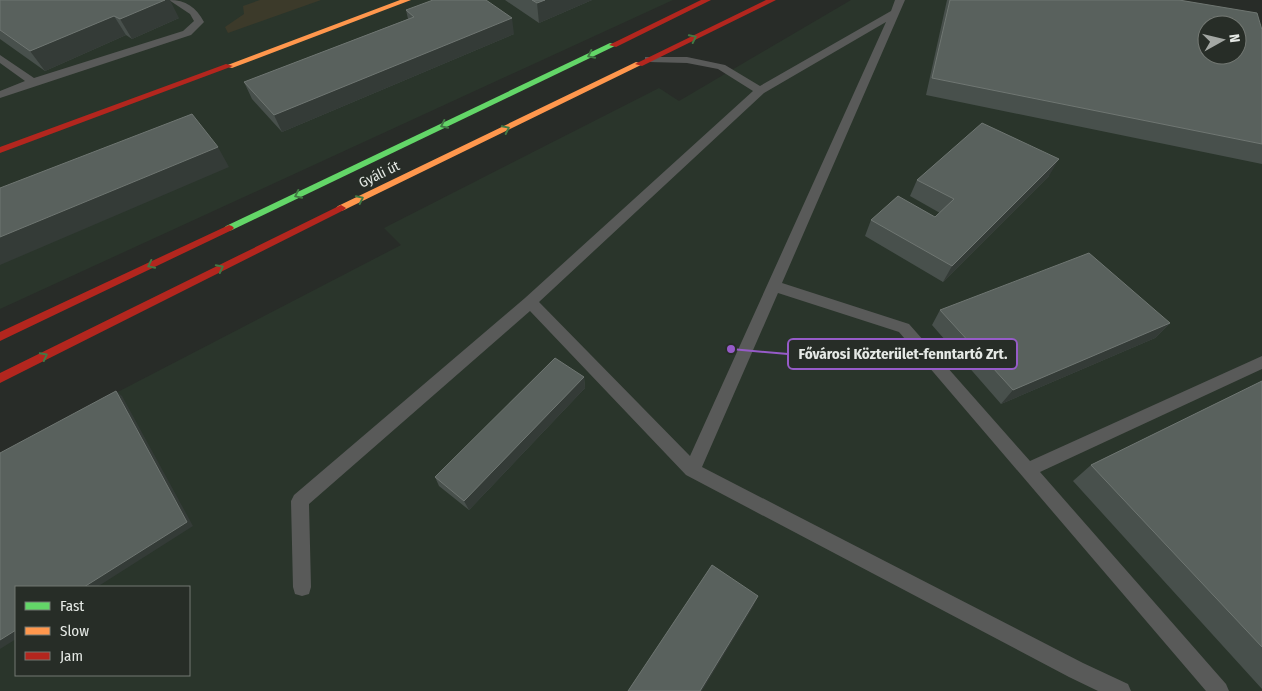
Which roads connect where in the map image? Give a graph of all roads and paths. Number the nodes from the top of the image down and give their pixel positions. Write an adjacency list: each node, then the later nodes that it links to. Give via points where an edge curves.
1 (174, 0): 8 (lane, via 194,12 199,22 187,33)
2 (407, 0): 11 (main road)
3 (707, 0): 14 (main road, Gyáli út, one-way to 14)
4 (772, 0): 7 (main road, Gyáli út, one-way to 4)
5 (898, 6): 9 (lane); 12 (lane)
6 (0, 58): 8 (lane)
7 (649, 59): 9 (lane, via 687,60 721,67); 16 (main road, Gyáli út, one-way to 7)
8 (33, 82): 10 (lane)
9 (760, 92): 13 (lane)
10 (0, 95)
11 (0, 150)
12 (773, 286): 17 (lane); 18 (lane, via 904,328)
13 (530, 302): 17 (lane); 19 (lane, via 300,501)
14 (0, 337)
15 (1262, 362): 18 (lane)
16 (0, 378)
17 (692, 470): 20 (lane, via 1067,666)
18 (1026, 470): 21 (lane)
19 (302, 587)
20 (1121, 691)
21 (1219, 691)

